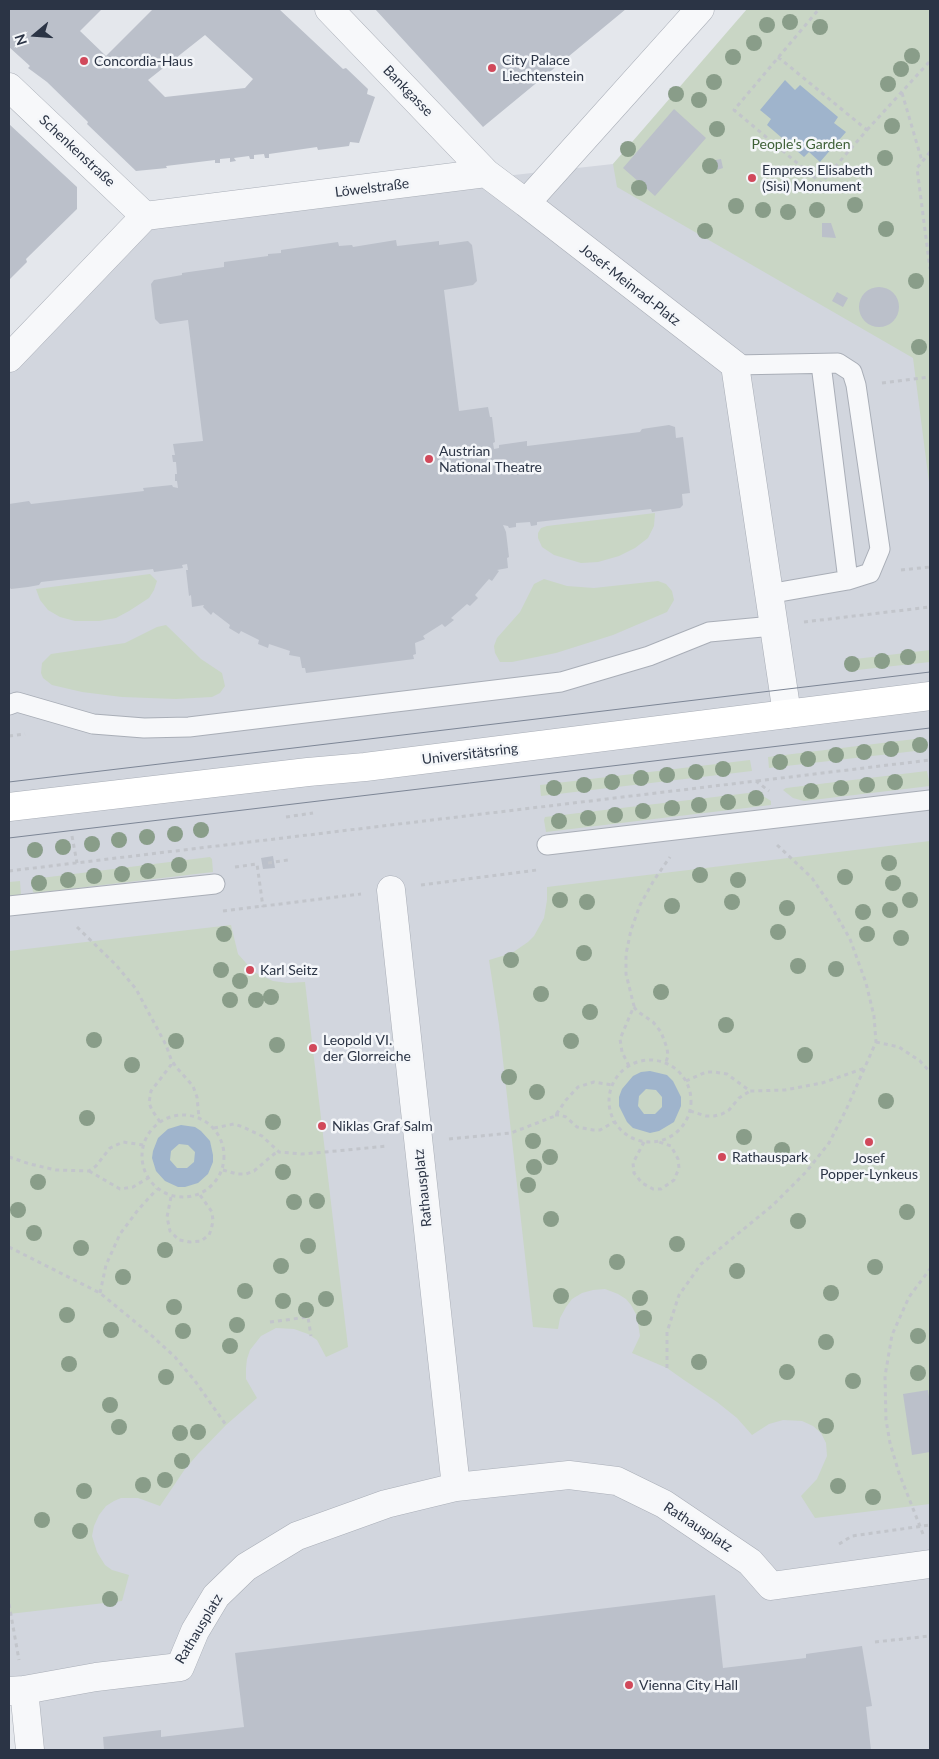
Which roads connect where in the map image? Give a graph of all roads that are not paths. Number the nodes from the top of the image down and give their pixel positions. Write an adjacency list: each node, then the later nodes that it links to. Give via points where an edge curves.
1 (329, 9): 4 (street, Bankgasse)
2 (700, 9): 5 (street)
3 (9, 87): 6 (street, Schenkenstraße)
4 (486, 173): 5 (street); 6 (street, Löwelstraße)
5 (526, 203): 9 (street, Josef-Meinrad-Platz)
6 (145, 216): 7 (street)
7 (9, 358)
8 (821, 364): 9 (lane); 10 (lane); 10 (lane, via 838,363 852,372 880,549 870,573)
9 (735, 365): 11 (street)
10 (848, 580): 11 (lane)
11 (768, 594): 12 (street)
12 (773, 626): 14 (lane, via 710,632 649,656 561,682 189,727 93,724 17,702); 15 (street)
13 (930, 696): 15 (main road, Universitätsring)
14 (9, 704)
15 (787, 714): 17 (main road, Universitätsring, via 365,767)
16 (930, 800): 18 (lane)
17 (9, 807)
18 (547, 845)
19 (214, 884): 21 (lane)
20 (391, 890): 22 (street, Rathausplatz)
21 (9, 906)
22 (456, 1486): 23 (street, Rathausplatz, via 569,1475 617,1480 664,1504 750,1562 771,1586); 24 (street, Rathausplatz, via 386,1504 297,1536 246,1566 216,1596 195,1631 180,1667)
23 (930, 1564)
24 (16, 1690): 25 (street)
25 (30, 1750)

